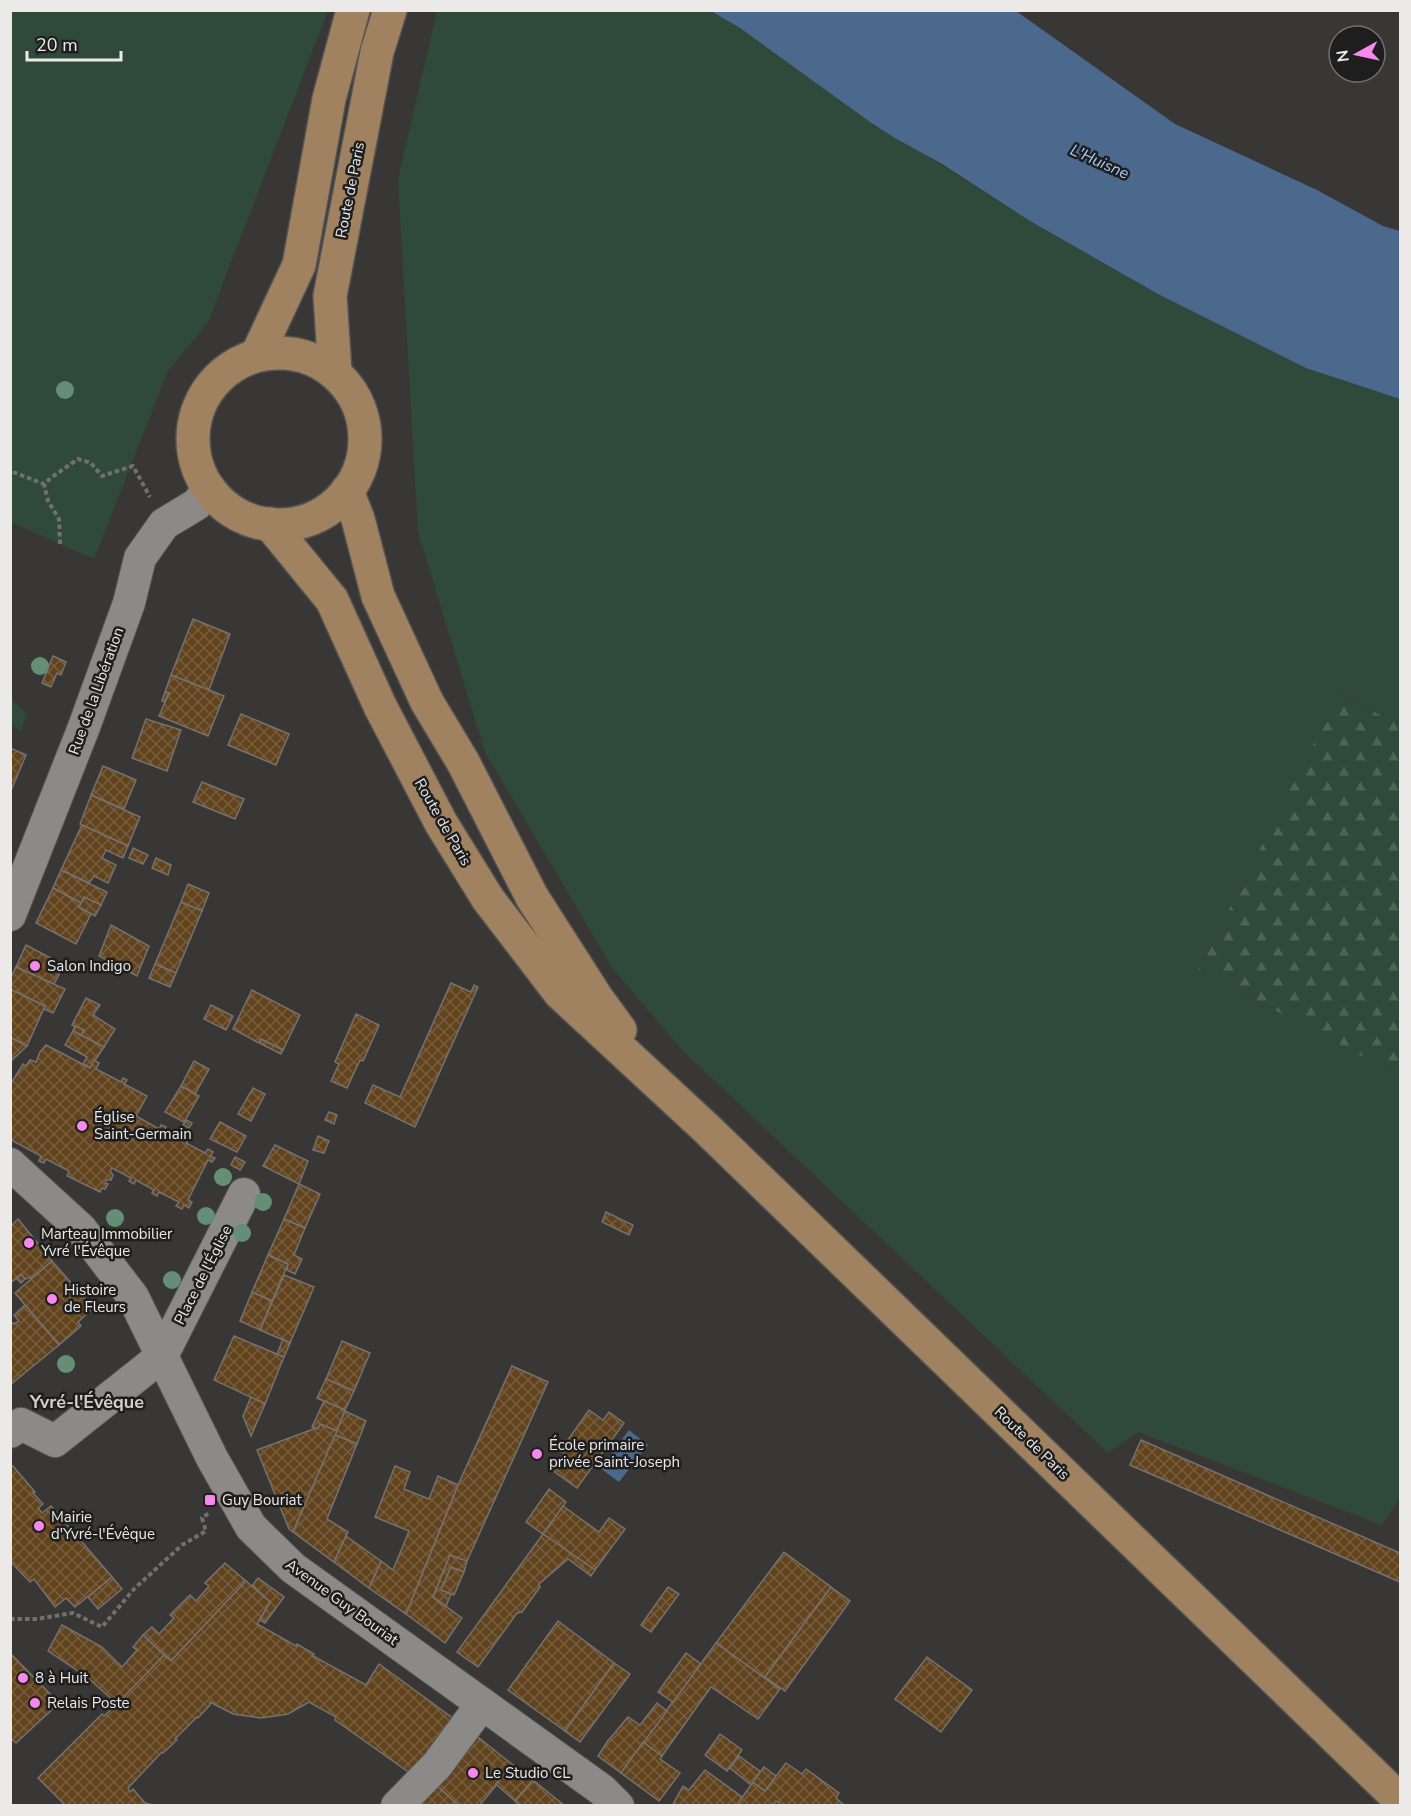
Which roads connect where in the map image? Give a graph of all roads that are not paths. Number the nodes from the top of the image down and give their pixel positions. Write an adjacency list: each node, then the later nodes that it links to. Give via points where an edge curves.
1 (353, 10): 3 (main road, via 329,99 299,265)
2 (390, 10): 4 (main road, Route de Paris, via 377,52 330,296)
3 (257, 355): 4 (main road, via 285,352 311,358); 5 (main road, via 232,366 212,385 198,409 193,436 197,464)
4 (335, 372): 6 (main road, via 354,394 364,421 365,449 357,477)
5 (209, 488): 7 (main road, via 226,506 246,518); 8 (street, Rue de la Libération, via 197,504 164,524 140,558 121,626)
6 (347, 491): 7 (main road, via 317,516 294,524); 9 (main road, Route de Paris, via 378,596 427,702 463,762 532,897 596,997)
7 (270, 524): 9 (main road, Route de Paris, via 332,600 380,706 441,823 488,899 560,993)
8 (10, 915)
9 (662, 1088): 15 (main road, Route de Paris)
10 (10, 1164): 12 (street, Avenue Guy Bouriat, via 81,1229 133,1297)
11 (244, 1194): 12 (street, Place de l'Église)
12 (162, 1356): 13 (street, via 55,1441 21,1424); 14 (street, Avenue Guy Bouriat, via 251,1527 292,1568)
13 (10, 1432)
14 (482, 1704): 16 (street, via 437,1765); 17 (street, Avenue Guy Bouriat, via 602,1790)
15 (1401, 1800)
16 (397, 1806)
17 (618, 1806)

